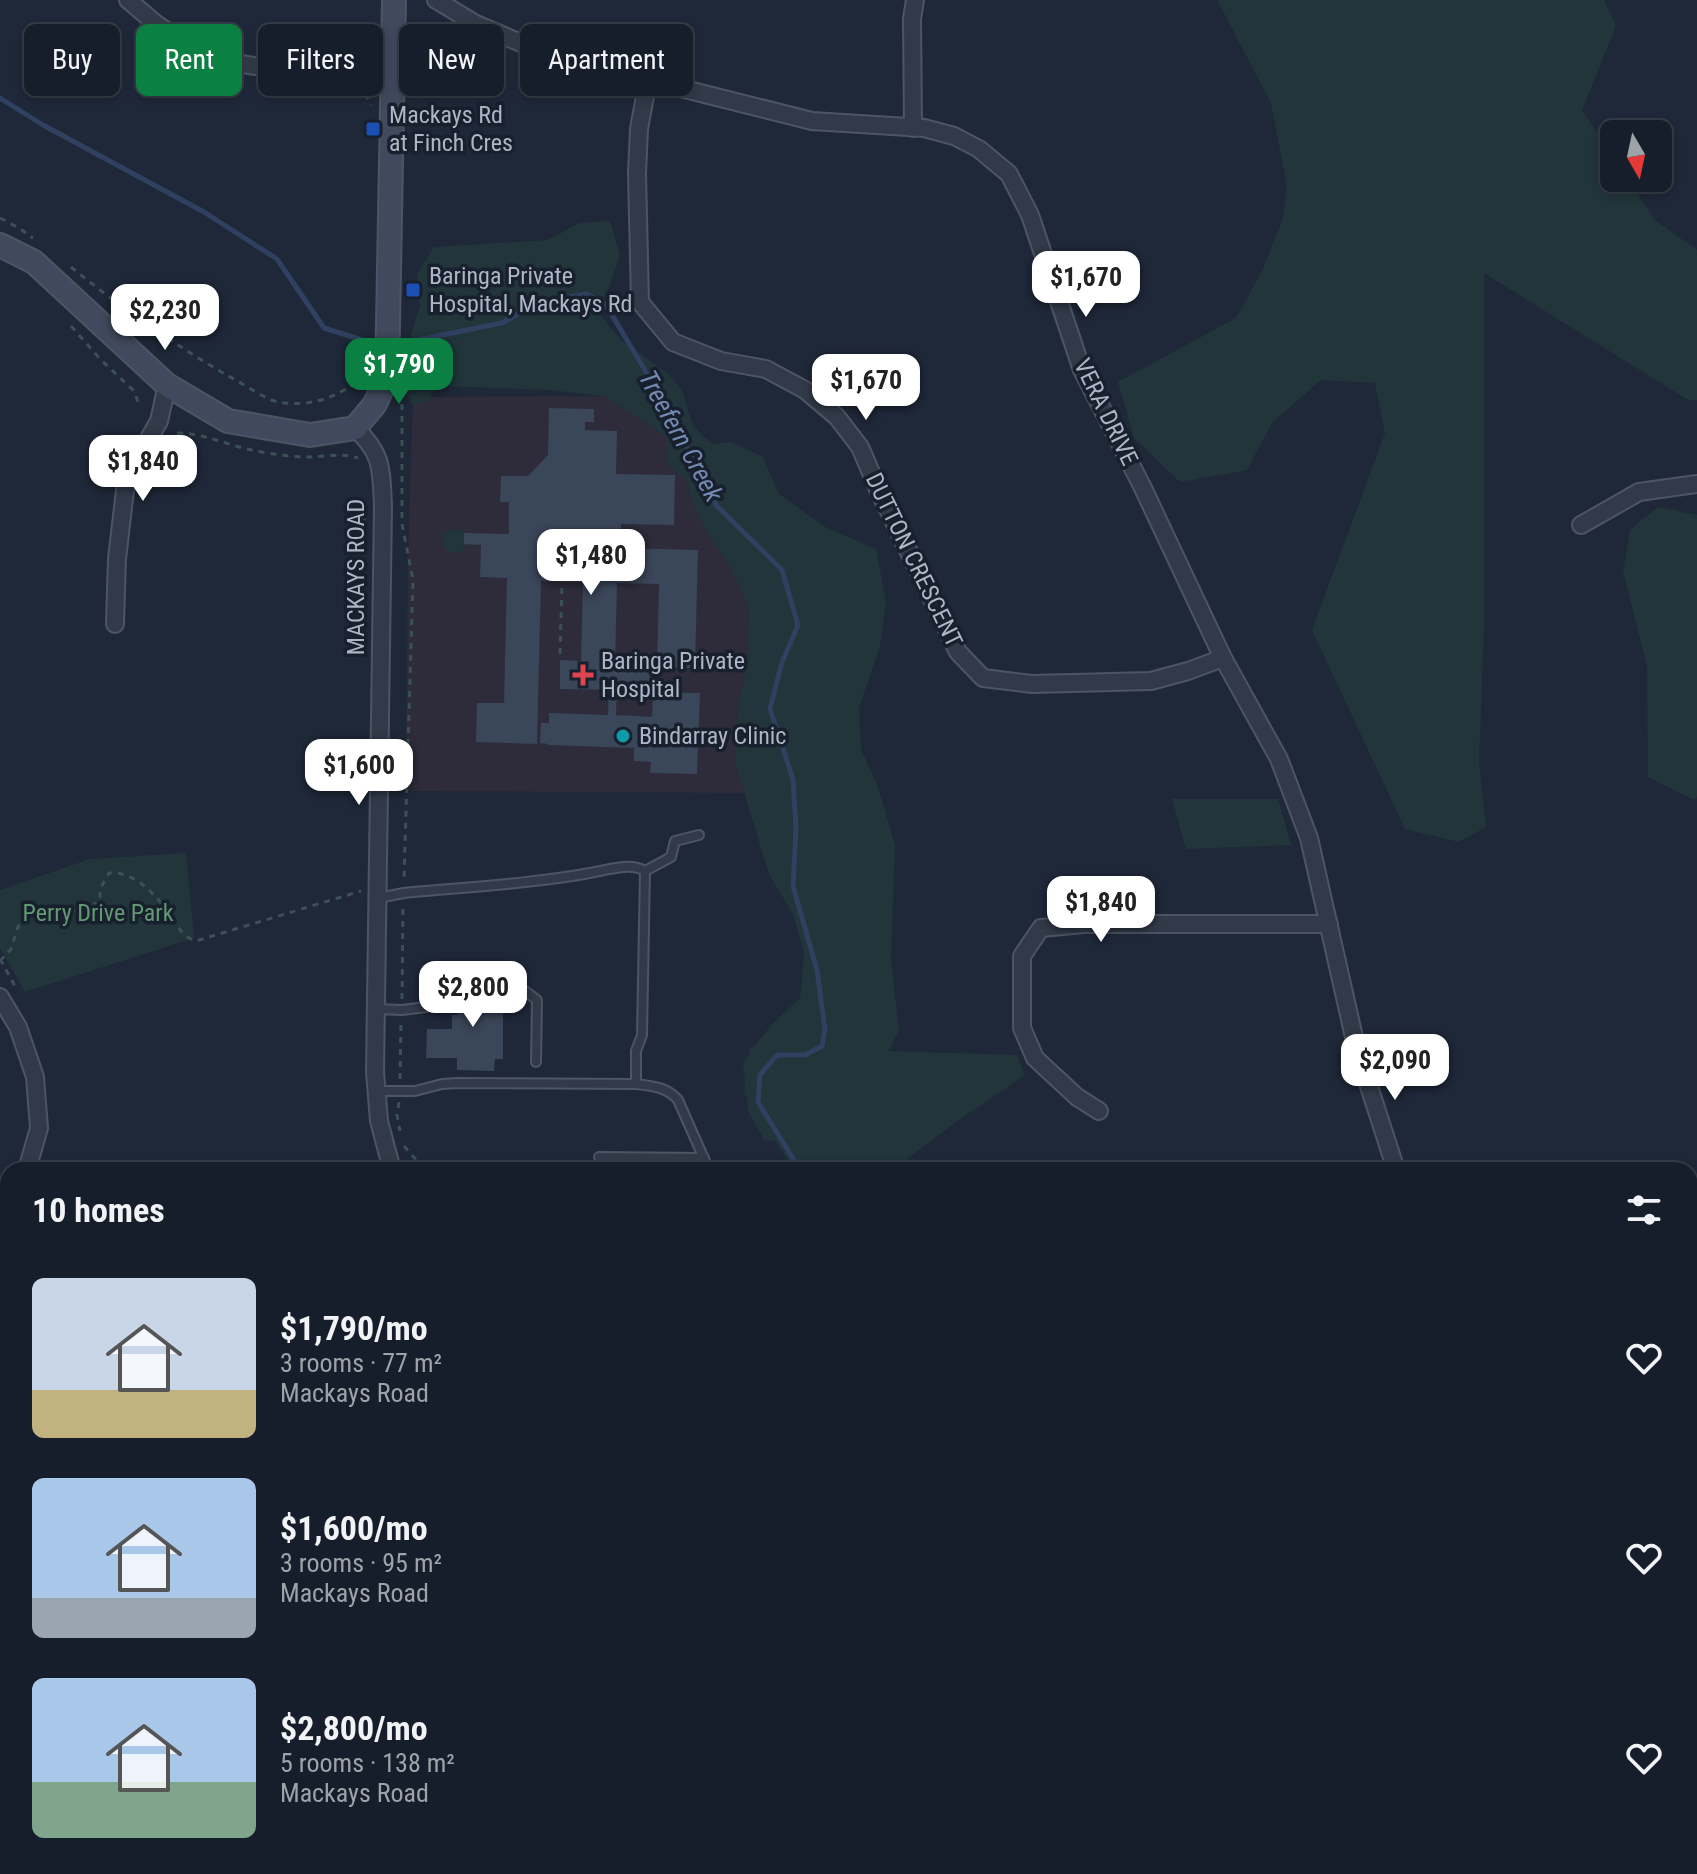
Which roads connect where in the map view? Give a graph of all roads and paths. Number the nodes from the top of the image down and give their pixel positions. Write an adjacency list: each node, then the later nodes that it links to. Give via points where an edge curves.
1 (128, 0): 6 (street, via 190,47 215,59)
2 (394, 0): 8 (street)
3 (436, 0): 5 (street, VERA DRIVE)
4 (915, 0): 13 (street)
5 (520, 43)
6 (258, 66)
7 (383, 67): 8 (street)
8 (391, 67): 22 (street, via 387,377 375,404)
9 (693, 91): 13 (street, VERA DRIVE, via 812,121)
10 (367, 96): 12 (path)
11 (645, 96): 33 (street, DUTTON CRESCENT, via 637,174 640,302 673,342 721,361 766,369 805,390 837,417 860,447 958,652 983,678 1032,684 1151,681)
12 (373, 107)
13 (913, 128): 33 (street, VERA DRIVE, via 967,142 1009,174 1030,215 1082,370)
14 (0, 218): 16 (path)
15 (0, 245): 20 (street, via 34,262)
16 (43, 246)
17 (65, 262): 19 (path, via 161,334 281,403 314,402 342,393)
18 (69, 323): 21 (path, via 134,391)
19 (367, 375)
20 (167, 385): 22 (street, via 228,421 310,435); 31 (street, via 159,421 125,490)
21 (140, 407)
22 (355, 428): 38 (street, MACKAYS ROAD, via 377,454 383,505)
23 (177, 433): 24 (path, via 267,453 350,455)
24 (364, 462)
25 (1697, 484): 29 (street, via 1639,492)
26 (365, 497): 27 (path)
27 (364, 523)
28 (402, 524): 37 (path, via 413,580)
29 (1581, 525)
30 (562, 583): 32 (path)
31 (115, 624)
32 (560, 654)
33 (1223, 658): 39 (street, VERA DRIVE, via 1279,759 1309,838)
34 (699, 835): 35 (lane, via 675,841 671,857)
35 (645, 871): 37 (lane, via 624,867); 46 (lane)
36 (361, 891): 40 (path, via 196,941 180,932 136,879 109,873 100,897 87,910 48,912 20,921 11,949)
37 (404, 893): 38 (lane); 44 (path)
38 (378, 898): 43 (street, MACKAYS ROAD)
39 (1329, 924): 49 (street, via 1041,928 1022,956 1022,1028 1035,1058); 58 (street, VERA DRIVE, via 1356,1046)
40 (0, 960): 41 (path)
41 (15, 986)
42 (0, 997): 54 (street, via 18,1027 35,1077 39,1128)
43 (376, 1009): 44 (lane); 47 (street, MACKAYS ROAD)
44 (402, 1010): 45 (lane, via 426,1007 457,980 498,974 537,1000); 48 (path)
45 (536, 1062)
46 (636, 1084): 48 (lane, via 442,1084); 53 (lane, via 671,1092)
47 (376, 1091): 48 (lane); 55 (street, MACKAYS ROAD)
48 (399, 1091): 50 (path)
49 (1099, 1111)
50 (400, 1130)
51 (404, 1145): 56 (path)
52 (599, 1157): 53 (lane)
53 (704, 1158): 57 (lane)
54 (29, 1162)
55 (390, 1162)
56 (418, 1162)
57 (706, 1162)
58 (1393, 1162)

